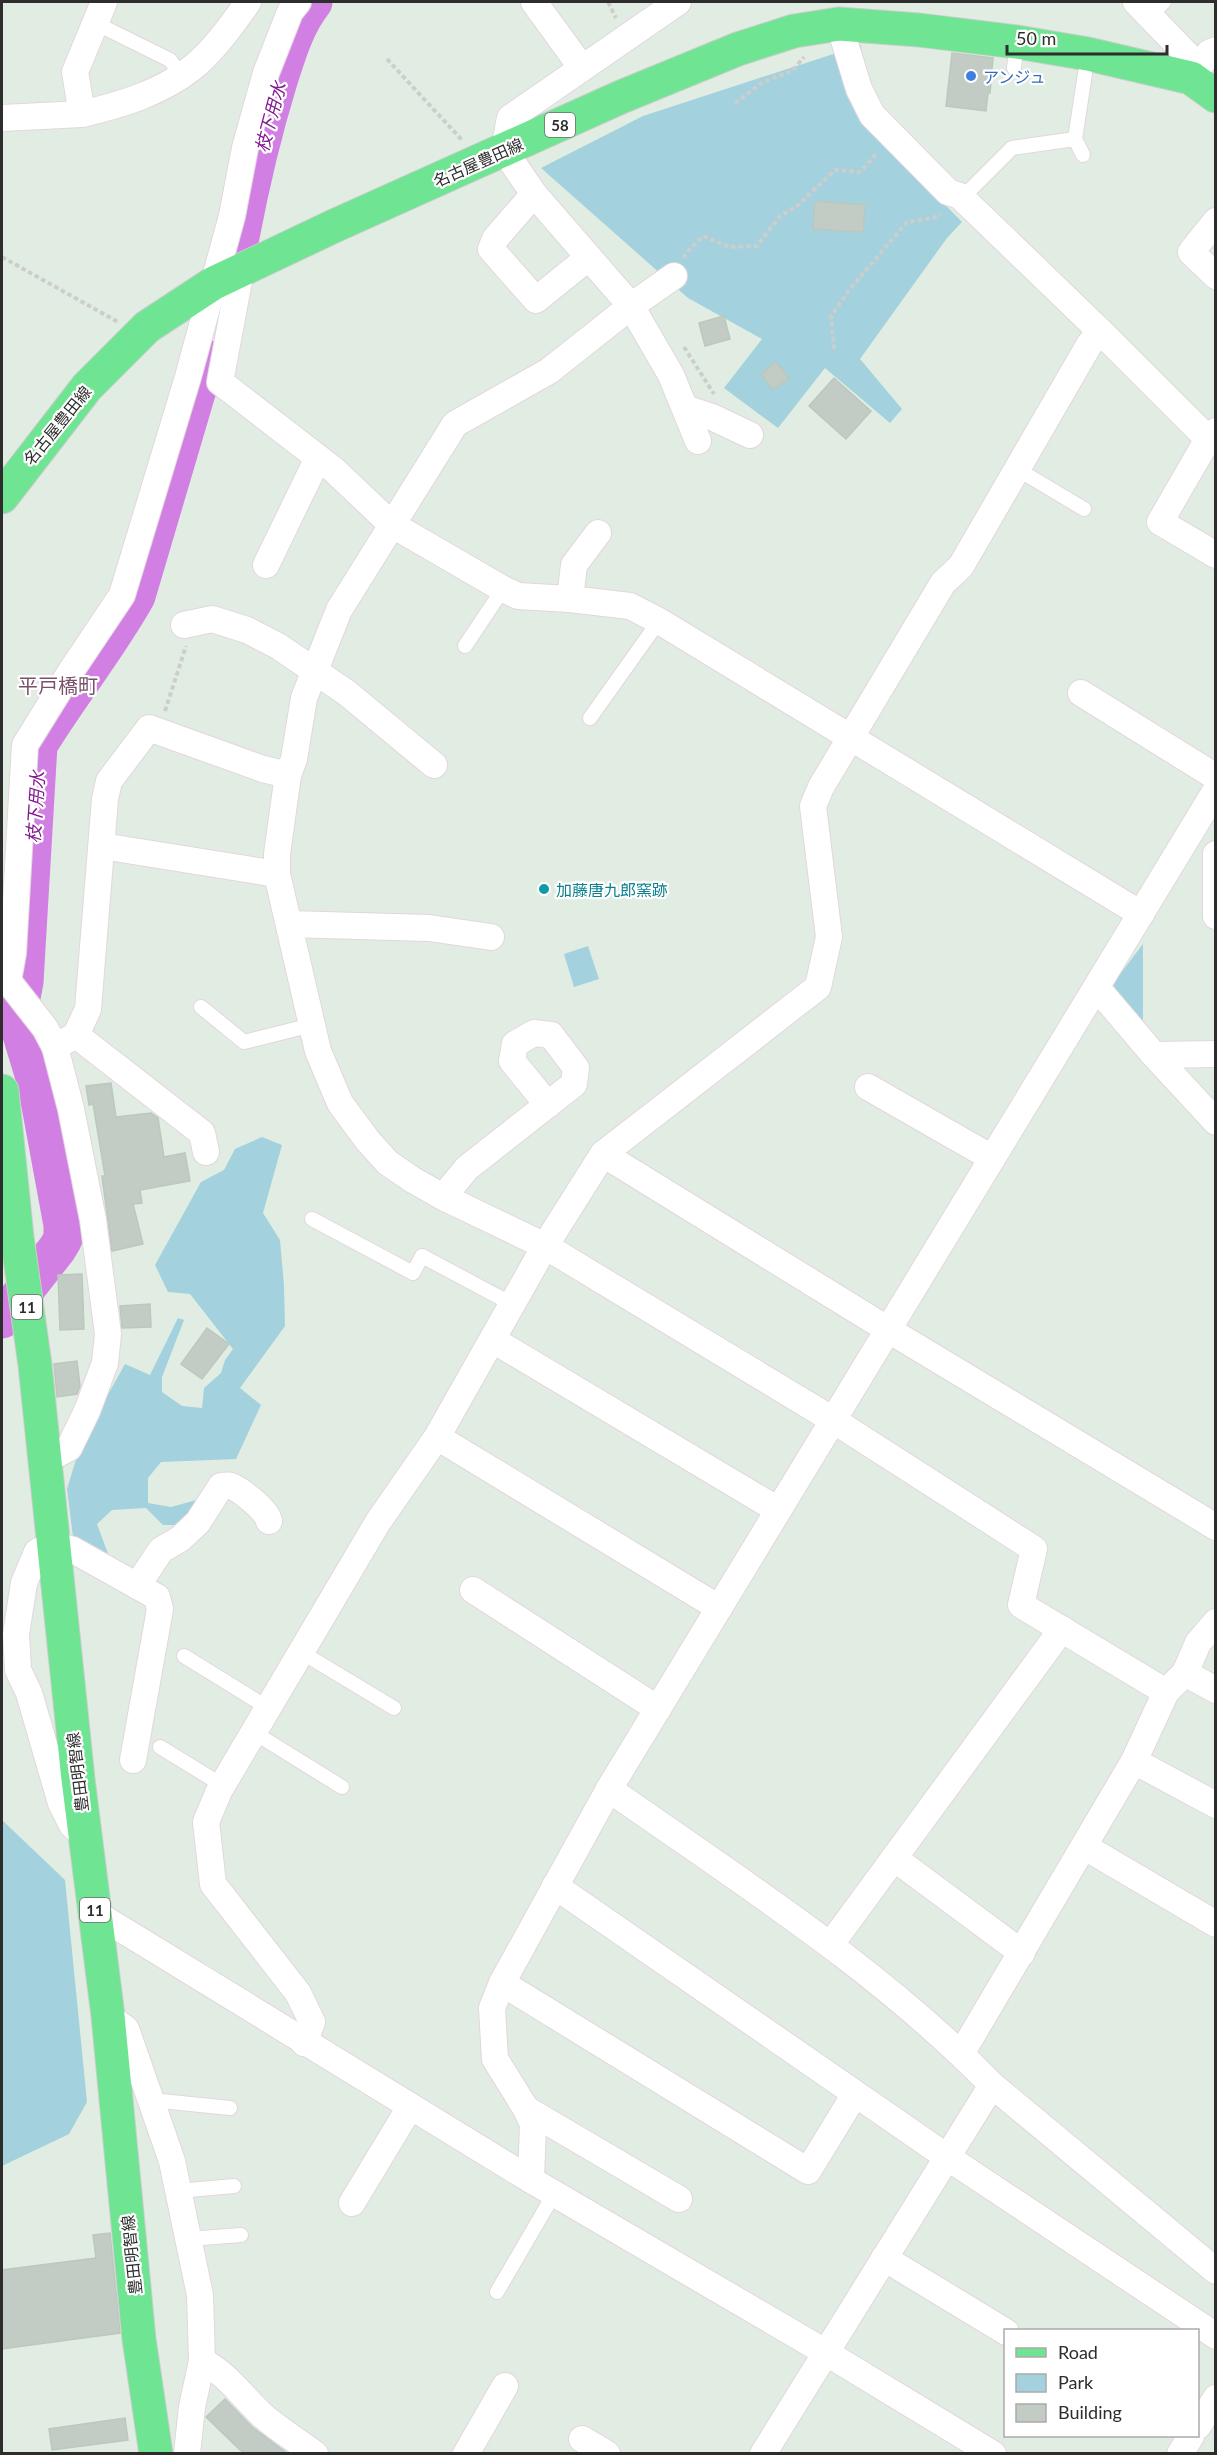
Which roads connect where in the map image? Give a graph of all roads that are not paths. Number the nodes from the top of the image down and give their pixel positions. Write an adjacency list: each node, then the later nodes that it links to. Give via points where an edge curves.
1 (248, 2): 11 (street, via 233,25)
2 (298, 2): 23 (street, via 290,12 266,73 245,147 232,216)
3 (534, 2): 9 (street)
4 (678, 2): 9 (street)
5 (1150, 6): 10 (street)
6 (100, 12): 11 (lane, via 170,60); 12 (street, via 75,72)
7 (842, 37): 8 (main road, 名古屋豊田線 / 58, via 919,30 1016,55); 15 (main road, 名古屋豊田線 / 58, via 794,31 738,49); 18 (street, via 872,116 948,192)
8 (1088, 54): 10 (main road, 名古屋豊田線 / 58); 14 (lane)
9 (582, 68): 15 (street, via 510,118)
10 (1205, 73)
11 (181, 75): 12 (street, via 121,104)
12 (82, 114): 13 (street)
13 (2, 118)
14 (1075, 139): 16 (lane); 18 (lane, via 1012,148)
15 (504, 150): 17 (street); 23 (main road, 名古屋豊田線 / 58)
16 (1083, 155)
17 (534, 194): 20 (street); 20 (street, via 495,239 491,249 536,300)
18 (961, 196): 25 (street)
19 (1215, 221): 22 (street, via 1191,252)
20 (588, 258): 24 (street)
21 (674, 276): 24 (street)
22 (1215, 276)
23 (227, 277): 30 (street, via 220,382); 32 (main road, 名古屋豊田線 / 58, via 147,327 87,387); 59 (street, via 182,399 122,595 25,745 13,953)
24 (631, 306): 26 (street, via 671,375); 34 (street, via 549,371 455,424)
25 (1100, 332): 28 (street); 31 (street)
26 (685, 408): 27 (street); 29 (street)
27 (740, 430)
28 (1212, 435): 36 (street, via 1160,522)
29 (698, 441)
30 (318, 458): 34 (street); 37 (street)
31 (1017, 469): 33 (lane); 46 (street, via 961,566 943,583)
32 (2, 497)
33 (1084, 508)
34 (391, 524): 38 (street); 43 (street, via 339,610)
35 (598, 533): 39 (street, via 574,565)
36 (1215, 555)
37 (266, 565)
38 (503, 589): 39 (street, via 518,596); 42 (lane)
39 (570, 599): 40 (street, via 630,606)
40 (659, 621): 45 (lane); 46 (street)
41 (187, 625): 43 (street, via 213,619 247,630)
42 (465, 646)
43 (315, 669): 47 (street); 48 (street, via 304,698)
44 (1081, 693): 49 (street)
45 (590, 718)
46 (852, 736): 55 (street); 71 (street, via 813,806 829,937 818,987)
47 (434, 765)
48 (288, 776): 52 (street, via 149,728 109,781); 54 (street)
49 (1215, 777)
50 (1215, 790): 51 (street)
51 (1190, 833): 53 (street); 55 (street)
52 (102, 846): 54 (street); 63 (street, via 88,1009)
53 (1215, 854): 56 (street)
54 (277, 874): 57 (street)
55 (1141, 914): 60 (street)
56 (1215, 916)
57 (289, 924): 58 (street, via 429,928); 62 (street)
58 (491, 937)
59 (7, 984): 63 (street, via 45,1028)
60 (1097, 988): 65 (street); 72 (street)
61 (201, 1007): 62 (lane, via 244,1042)
62 (312, 1025): 73 (street, via 318,1051 340,1103 368,1141 388,1162)
63 (66, 1041): 70 (street, via 202,1133); 82 (street, via 71,1109 93,1220 108,1334 105,1363 83,1421 69,1448)
64 (1215, 1054): 65 (street)
65 (1154, 1055): 69 (street)
66 (868, 1087): 72 (street)
67 (2, 1091): 75 (main road, 豊田明智線 / 11)
68 (548, 1105): 73 (street, via 467,1168)
69 (1215, 1122)
70 (206, 1152)
71 (603, 1154): 76 (street); 78 (street)
72 (992, 1158): 78 (street)
73 (443, 1197): 76 (street)
74 (312, 1218): 77 (lane, via 413,1273 422,1256)
75 (12, 1243): 82 (main road, 豊田明智線 / 11, via 35,1365)
76 (545, 1246): 77 (street); 80 (street)
77 (512, 1304): 79 (street)
78 (887, 1329): 80 (street); 85 (street)
79 (493, 1340): 81 (street); 83 (street)
80 (833, 1420): 83 (street); 91 (street, via 1034,1549 1021,1605)
81 (436, 1437): 89 (street); 92 (street, via 378,1522)
82 (44, 1461): 86 (main road, 豊田明智線 / 11)
83 (778, 1510): 89 (street)
84 (269, 1521): 87 (street, via 261,1506 231,1486 221,1486 198,1522 161,1550)
85 (1215, 1527)
86 (53, 1544): 87 (street, via 74,1550); 94 (street, via 37,1552 24,1583); 109 (main road, 豊田明智線 / 11)
87 (137, 1586): 103 (street, via 157,1597 160,1609)
88 (473, 1590): 100 (street)
89 (719, 1608): 100 (street)
90 (1215, 1622): 95 (street, via 1198,1642)
91 (1062, 1629): 97 (street); 111 (street)
92 (301, 1652): 98 (street); 99 (lane)
93 (184, 1656): 98 (lane)
94 (10, 1672): 109 (street, via 29,1693 61,1803 72,1825)
95 (1185, 1673): 96 (street); 97 (street)
96 (1215, 1690)
97 (1166, 1692): 104 (street)
98 (268, 1708): 101 (street)
99 (394, 1708)
100 (658, 1709): 107 (street)
101 (253, 1732): 105 (street); 106 (lane)
102 (160, 1747): 105 (lane)
103 (133, 1760)
104 (1134, 1761): 108 (street); 110 (street)
105 (222, 1785): 119 (street, via 206,1822 213,1884 298,1993 312,2022)
106 (342, 1787)
107 (609, 1790): 112 (street); 115 (street)
108 (1215, 1805)
109 (85, 1837): 113 (main road, 豊田明智線 / 11)
110 (1084, 1847): 114 (street); 116 (street)
111 (894, 1858): 115 (street); 116 (street)
112 (555, 1886): 117 (street); 122 (street)
113 (95, 1913): 118 (main road, 豊田明智線 / 11); 119 (street)
114 (1215, 1924)
115 (831, 1944): 120 (street)
116 (1022, 1953): 120 (street)
117 (502, 1983): 122 (street, via 808,2170); 126 (street, via 492,2008 495,2059)
118 (108, 2016): 123 (street, via 126,2029); 148 (main road, 豊田明智線 / 11, via 139,2339)
119 (304, 2043): 124 (street)
120 (961, 2054): 121 (street)
121 (992, 2085): 127 (street); 137 (street)
122 (855, 2094): 127 (street)
123 (151, 2100): 125 (lane); 130 (street)
124 (410, 2107): 128 (street); 133 (street)
125 (230, 2108)
126 (526, 2109): 128 (street, via 533,2124); 132 (street)
127 (947, 2157): 136 (street); 140 (street)
128 (531, 2180): 131 (street)
129 (234, 2186): 130 (lane)
130 (178, 2191): 135 (street)
131 (554, 2194): 138 (lane); 141 (street)
132 (679, 2199)
133 (352, 2204)
134 (241, 2235): 135 (lane)
135 (188, 2239): 142 (street, via 200,2295)
136 (884, 2258): 139 (street); 141 (street)
137 (1215, 2271)
138 (497, 2292)
139 (1004, 2331)
140 (1215, 2336)
141 (825, 2352): 147 (street); 153 (street)
142 (202, 2361): 149 (street); 150 (street, via 231,2381 262,2416)
143 (505, 2386): 151 (street)
144 (1215, 2398): 145 (street)
145 (1199, 2421)
146 (582, 2439): 152 (street)
147 (766, 2453)
148 (156, 2454)
149 (187, 2454)
150 (315, 2454)
151 (466, 2454)
152 (607, 2454)
153 (993, 2454)

